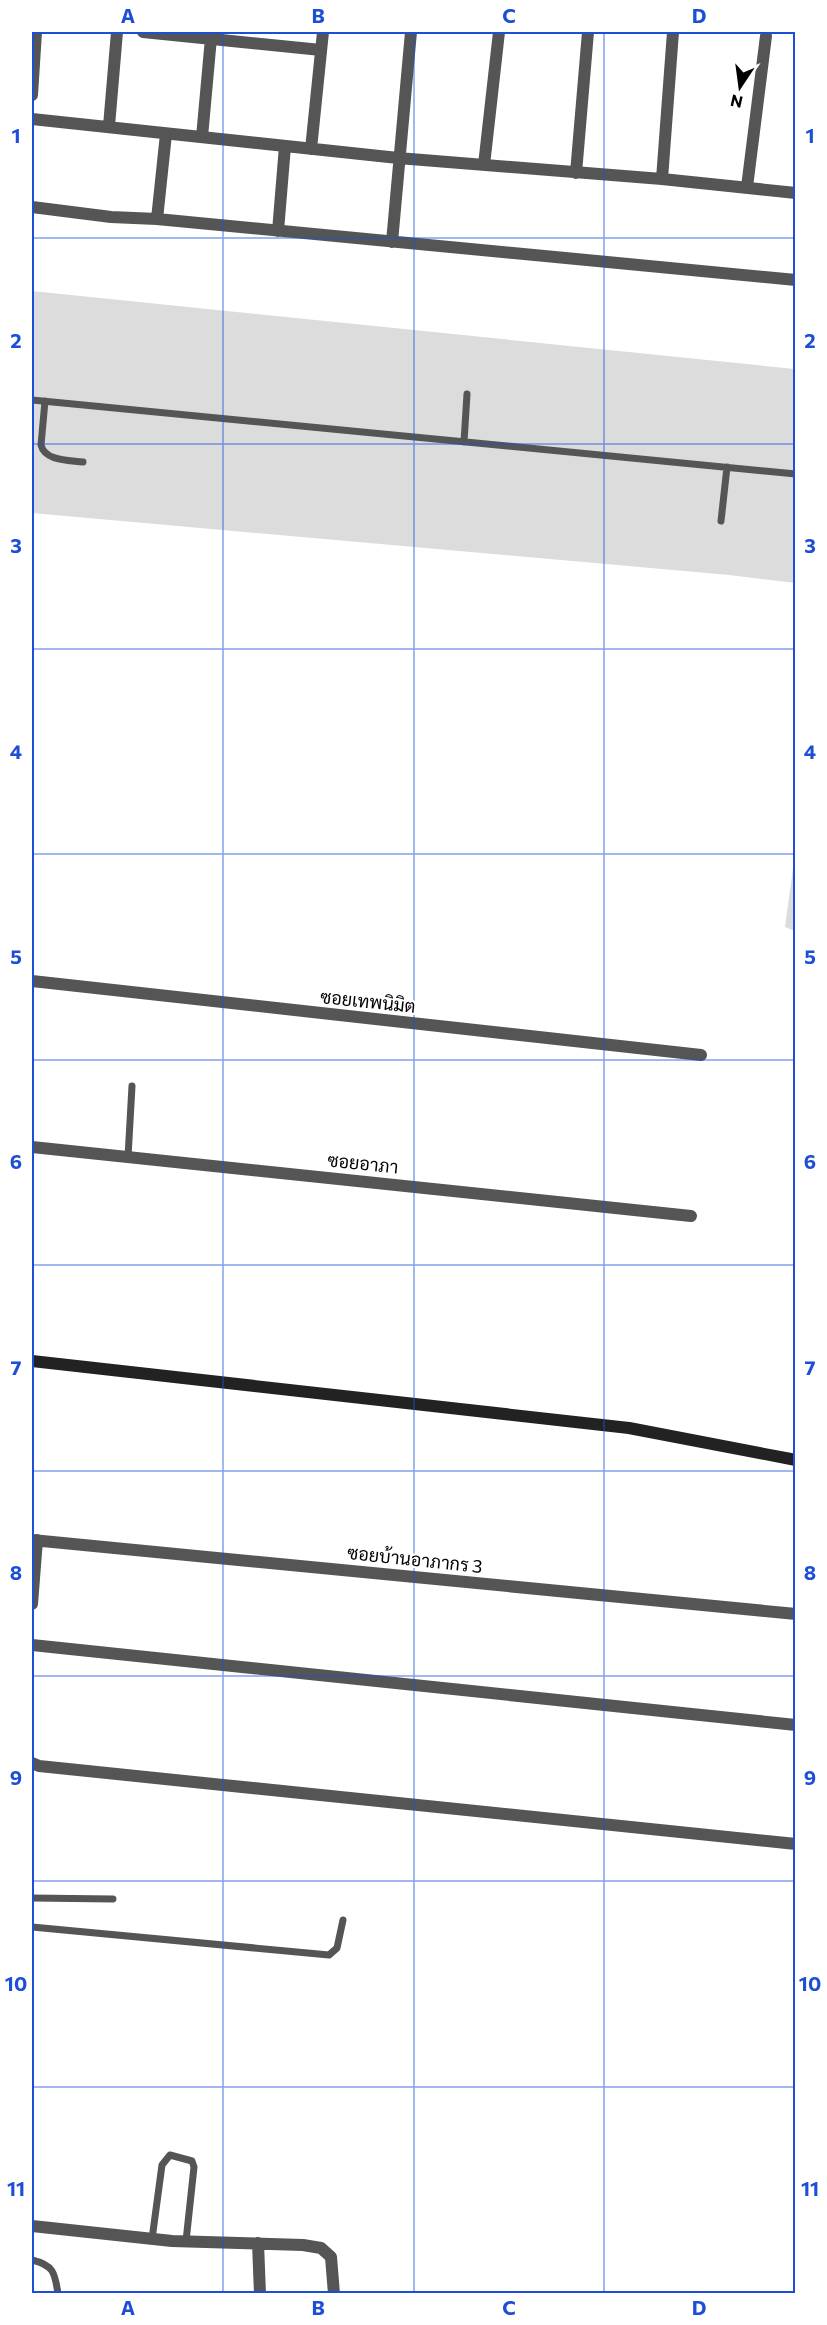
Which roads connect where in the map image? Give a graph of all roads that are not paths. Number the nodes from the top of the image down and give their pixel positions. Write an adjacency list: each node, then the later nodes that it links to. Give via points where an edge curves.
1 (36, 32): 12 (street)
2 (117, 32): 14 (street)
3 (144, 32): 10 (street)
4 (323, 32): 11 (street)
5 (411, 32): 19 (street)
6 (499, 32): 20 (street)
7 (588, 32): 21 (street)
8 (673, 32): 22 (street)
9 (766, 36): 23 (street)
10 (212, 38): 11 (street); 16 (street)
11 (321, 50): 18 (street)
12 (32, 95)
13 (32, 119): 14 (street)
14 (109, 126): 15 (street)
15 (166, 134): 16 (street); 26 (street)
16 (202, 136): 17 (street)
17 (285, 146): 18 (street); 27 (street)
18 (310, 149): 19 (street)
19 (398, 158): 20 (street); 28 (street)
20 (484, 165): 21 (street)
21 (576, 172): 22 (street)
22 (662, 179): 23 (street)
23 (747, 188): 24 (street)
24 (795, 193)
25 (32, 207): 26 (street)
26 (158, 219): 27 (street)
27 (278, 231): 28 (street)
28 (392, 242): 29 (street)
29 (795, 280)
30 (467, 394): 33 (lane)
31 (32, 400): 32 (lane)
32 (45, 401): 33 (lane); 34 (lane, via 42,451)
33 (464, 442): 35 (lane)
34 (83, 462)
35 (727, 467): 36 (lane); 37 (lane)
36 (795, 474)
37 (721, 521)
38 (32, 981): 39 (street, ซอยเทพนิมิต)
39 (701, 1055)
40 (132, 1086): 42 (lane)
41 (32, 1147): 42 (street, ซอยอาภา)
42 (128, 1157): 43 (street, ซอยอาภา)
43 (692, 1216)
44 (32, 1361): 45 (street, via 629,1428)
45 (795, 1460)
46 (34, 1540): 47 (street); 48 (street, ซอยบ้านอาภากร 3)
47 (32, 1604)
48 (795, 1614)
49 (32, 1645): 50 (street)
50 (795, 1725)
51 (32, 1763): 52 (street)
52 (795, 1844)
53 (32, 1898): 54 (lane)
54 (113, 1899)
55 (343, 1920): 56 (lane, via 337,1948 329,1956)
56 (32, 1926)
57 (32, 2226): 58 (street)
58 (152, 2239): 59 (street); 59 (lane, via 162,2165 170,2155 189,2160 194,2167)
59 (186, 2241): 60 (street)
60 (258, 2243): 63 (street); 64 (street, via 321,2248 331,2257)
61 (32, 2260): 62 (lane, via 51,2268)
62 (58, 2294)
63 (260, 2294)
64 (334, 2294)

